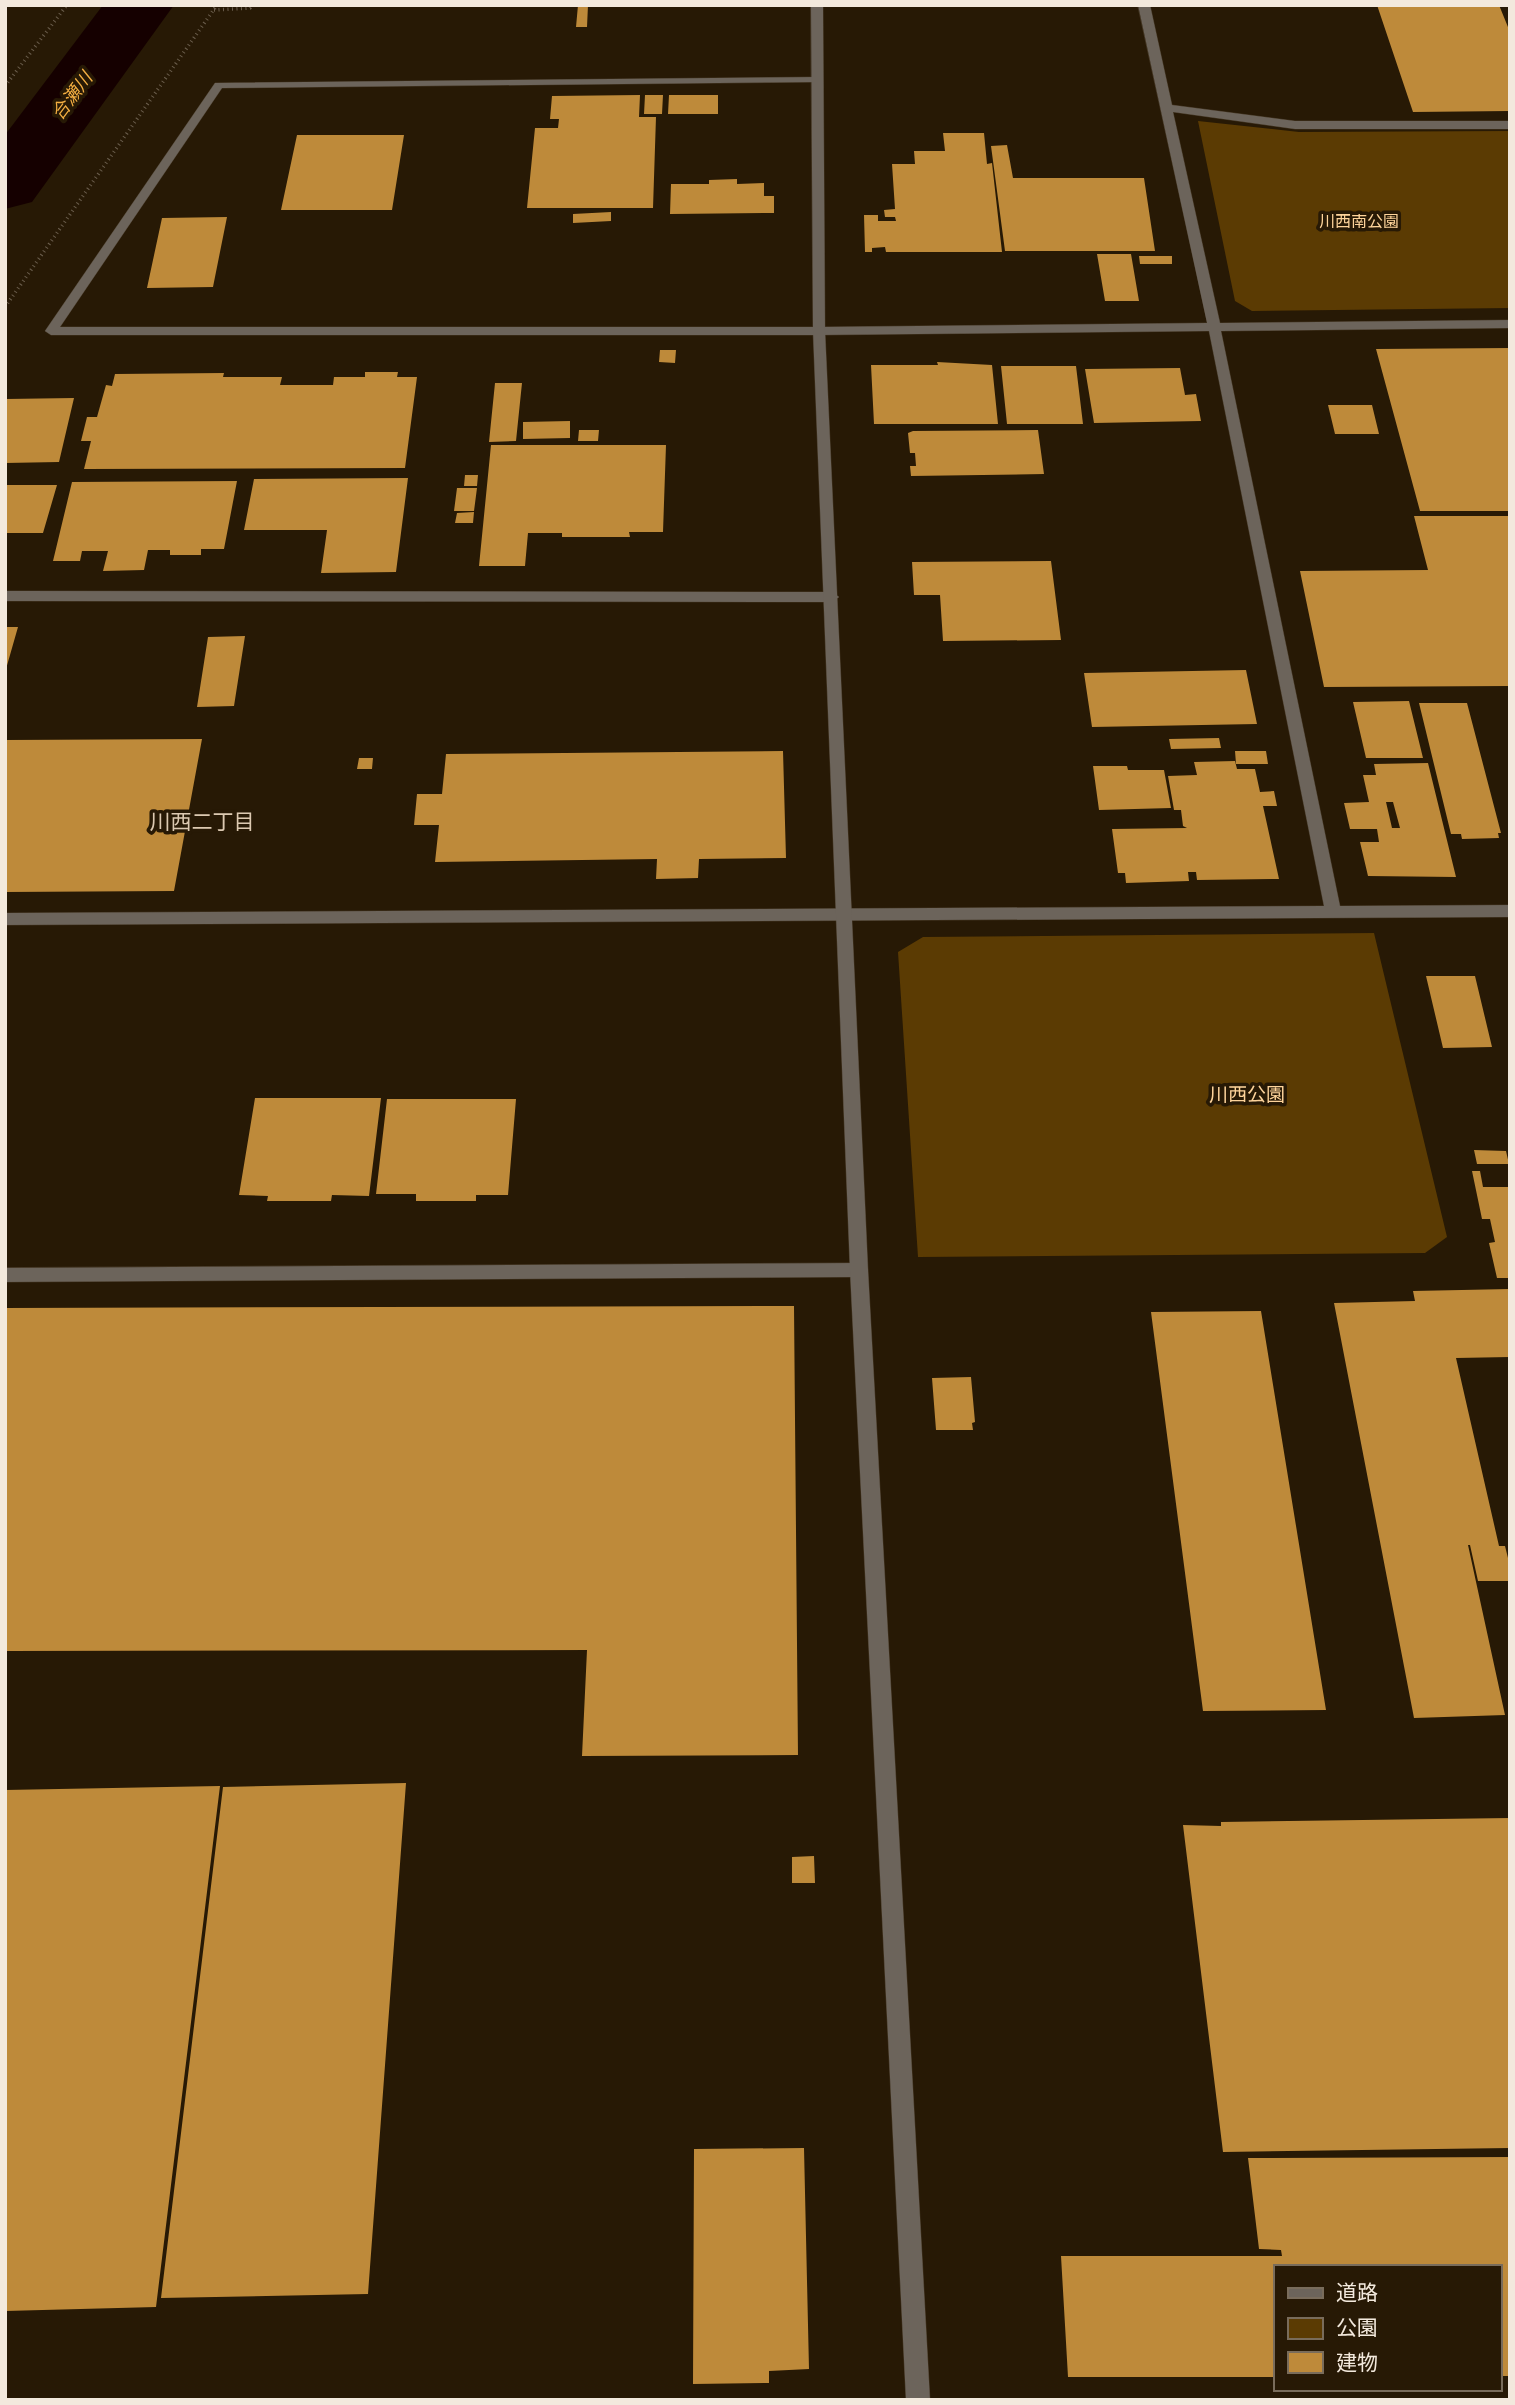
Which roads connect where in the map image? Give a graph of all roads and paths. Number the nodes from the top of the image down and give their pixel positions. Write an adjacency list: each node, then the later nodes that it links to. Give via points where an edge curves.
1 (67, 5): 8 (path)
2 (217, 5): 6 (path)
3 (252, 5): 6 (path)
4 (817, 5): 7 (street)
5 (1144, 5): 9 (street)
6 (213, 10): 11 (path)
7 (818, 80): 14 (street); 14 (street, via 219,85 51,331)
8 (5, 86)
9 (1166, 108): 10 (street, via 1295,125); 13 (street)
10 (1510, 125)
11 (5, 307)
12 (1510, 324): 13 (street)
13 (1214, 326): 14 (street); 18 (street)
14 (819, 331): 16 (street)
15 (5, 596): 16 (street)
16 (832, 597): 19 (street)
17 (1510, 911): 18 (street)
18 (1333, 912): 19 (street)
19 (845, 913): 20 (street); 21 (street)
20 (5, 919)
21 (859, 1270): 22 (street); 23 (street)
22 (5, 1275)
23 (918, 2400)

